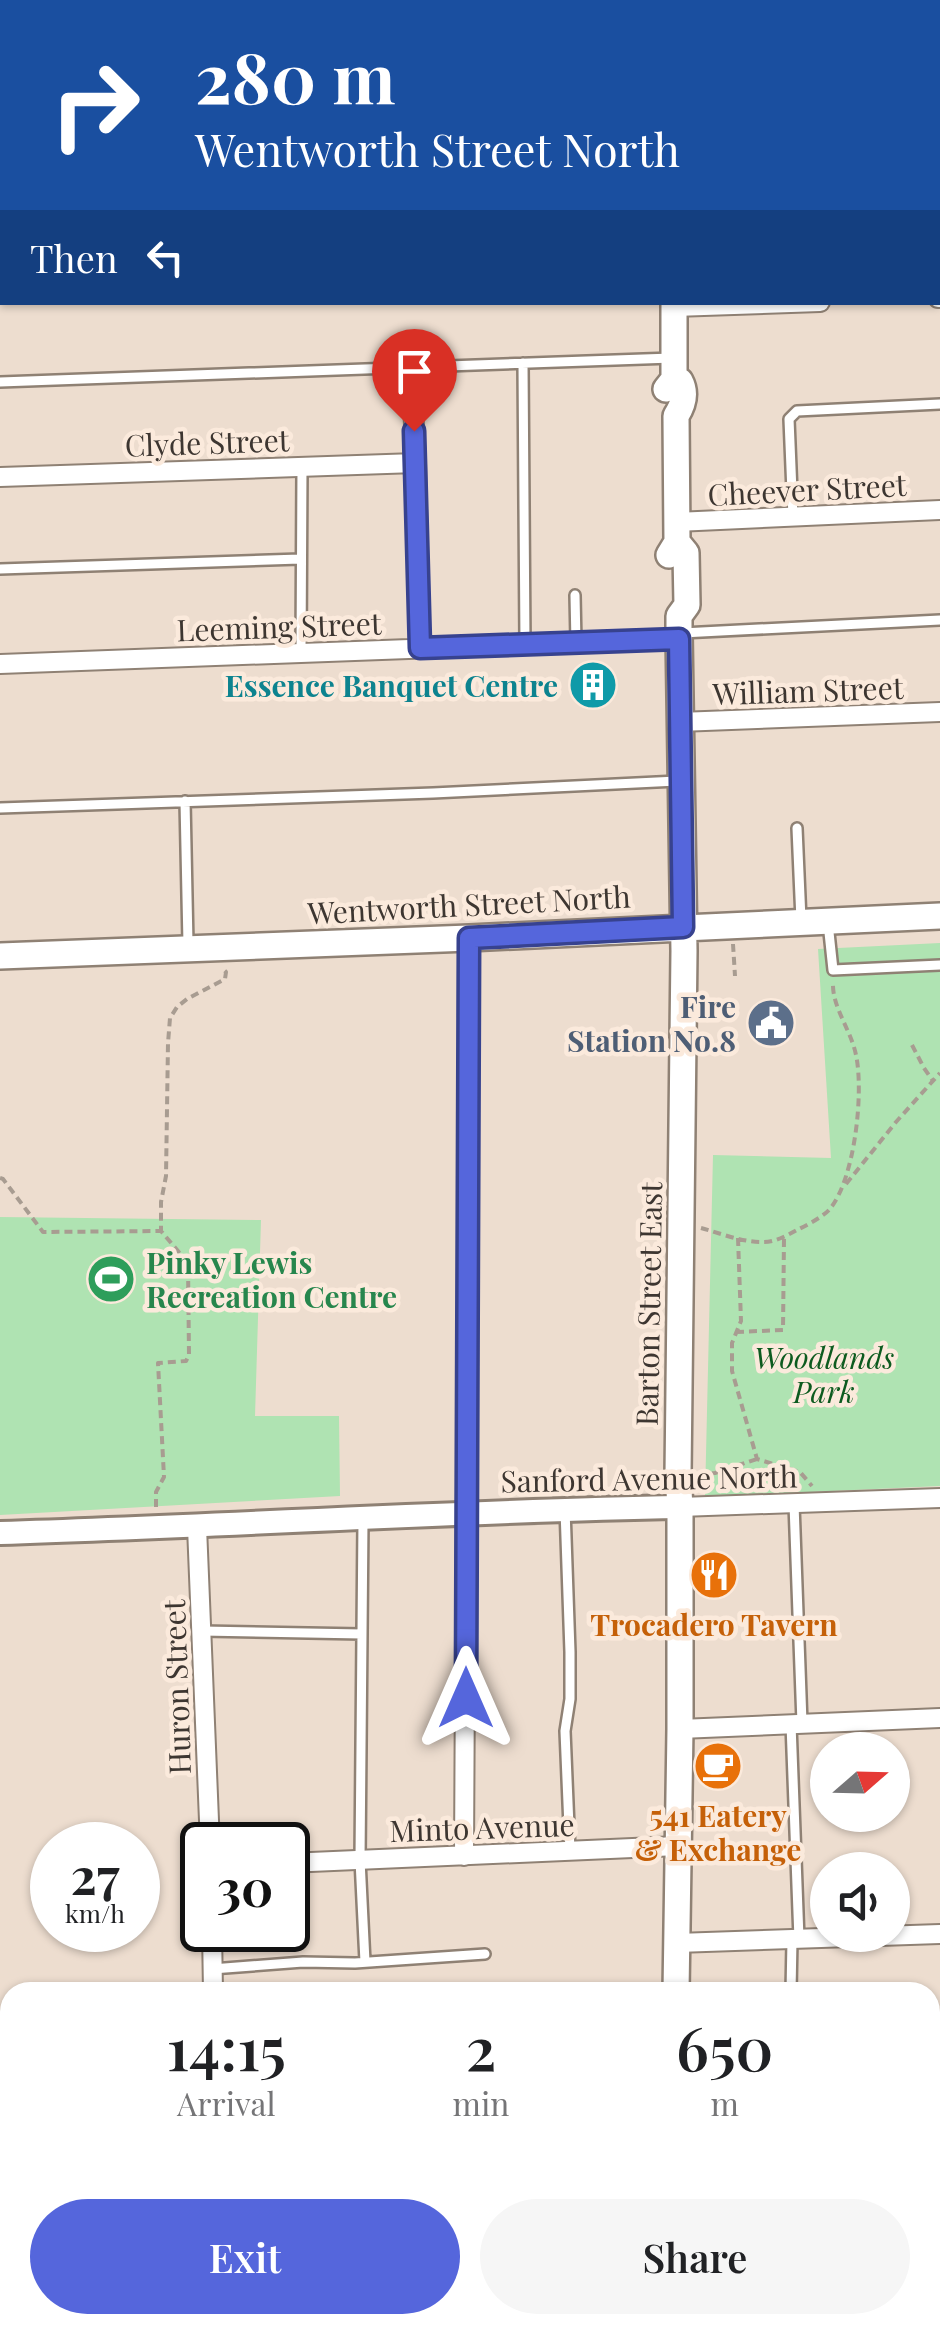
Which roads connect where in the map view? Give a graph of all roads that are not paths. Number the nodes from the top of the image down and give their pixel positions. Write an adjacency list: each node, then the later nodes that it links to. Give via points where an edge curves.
1 (674, 305): 4 (main road, Barton Street East)
2 (523, 364): 3 (lane); 4 (lane); 19 (lane)
3 (410, 368): 5 (lane); 7 (street)
4 (674, 368): 12 (main road, Barton Street East, via 666,405 676,416)
5 (0, 382)
6 (940, 404): 11 (lane, via 798,411 789,418)
7 (416, 463): 8 (street, Clyde Street); 20 (street)
8 (302, 466): 9 (street, Clyde Street); 13 (lane)
9 (0, 477)
10 (940, 510): 11 (street, Cheever Street)
11 (793, 517): 12 (street, Cheever Street)
12 (676, 532): 17 (main road, Barton Street East, via 669,553 670,605)
13 (300, 558): 14 (lane); 21 (lane)
14 (0, 570)
15 (575, 596): 18 (lane)
16 (940, 620): 17 (lane)
17 (679, 629): 18 (street, Leeming Street); 24 (main road, Barton Street East)
18 (576, 642): 19 (street, Leeming Street)
19 (525, 644): 20 (street, Leeming Street)
20 (420, 648): 21 (street, Leeming Street)
21 (302, 654): 22 (street, Leeming Street)
22 (0, 664)
23 (940, 712): 24 (street, William Street)
24 (679, 722): 25 (main road, Barton Street East)
25 (680, 781): 26 (lane); 32 (main road, Barton Street East)
26 (185, 802): 27 (lane); 34 (lane)
27 (0, 808)
28 (797, 828): 31 (lane)
29 (940, 916): 30 (main road, Wentworth Street North)
30 (828, 920): 31 (main road, Wentworth Street North); 36 (lane, via 833,970)
31 (801, 922): 32 (main road, Wentworth Street North)
32 (683, 927): 33 (main road, Wentworth Street North); 39 (main road, Barton Street East)
33 (469, 938): 34 (main road, Wentworth Street North); 41 (street)
34 (199, 948): 35 (main road, Wentworth Street North)
35 (0, 956)
36 (940, 964)
37 (940, 1498): 38 (street, Sanford Avenue North)
38 (794, 1504): 39 (street, Sanford Avenue North); 48 (lane)
39 (680, 1506): 40 (street, Sanford Avenue North); 49 (main road, Barton Street East)
40 (565, 1509): 41 (street, Sanford Avenue North); 52 (lane)
41 (466, 1513): 42 (street, Sanford Avenue North); 53 (street)
42 (363, 1518): 43 (street, Sanford Avenue North); 46 (lane)
43 (198, 1527): 44 (street, Sanford Avenue North); 45 (street, Huron Street)
44 (0, 1533)
45 (202, 1631): 46 (lane); 50 (street, Huron Street)
46 (362, 1634): 54 (lane)
47 (940, 1718): 48 (street)
48 (797, 1723): 49 (street); 57 (lane)
49 (680, 1728): 51 (main road, Barton Street East)
50 (209, 1822)
51 (678, 1846): 52 (street, Minto Avenue); 58 (main road, Barton Street East)
52 (570, 1851): 53 (street, Minto Avenue)
53 (464, 1856): 54 (street, Minto Avenue)
54 (360, 1860): 55 (street, Minto Avenue); 61 (lane)
55 (310, 1862)
56 (940, 1934): 57 (street)
57 (796, 1939): 58 (street); 65 (lane)
58 (676, 1943): 64 (main road, Barton Street East)
59 (212, 1952): 62 (street)
60 (485, 1954): 61 (lane)
61 (365, 1962): 62 (lane)
62 (212, 1968): 63 (street)
63 (212, 1982)
64 (676, 1982)
65 (792, 1982)

